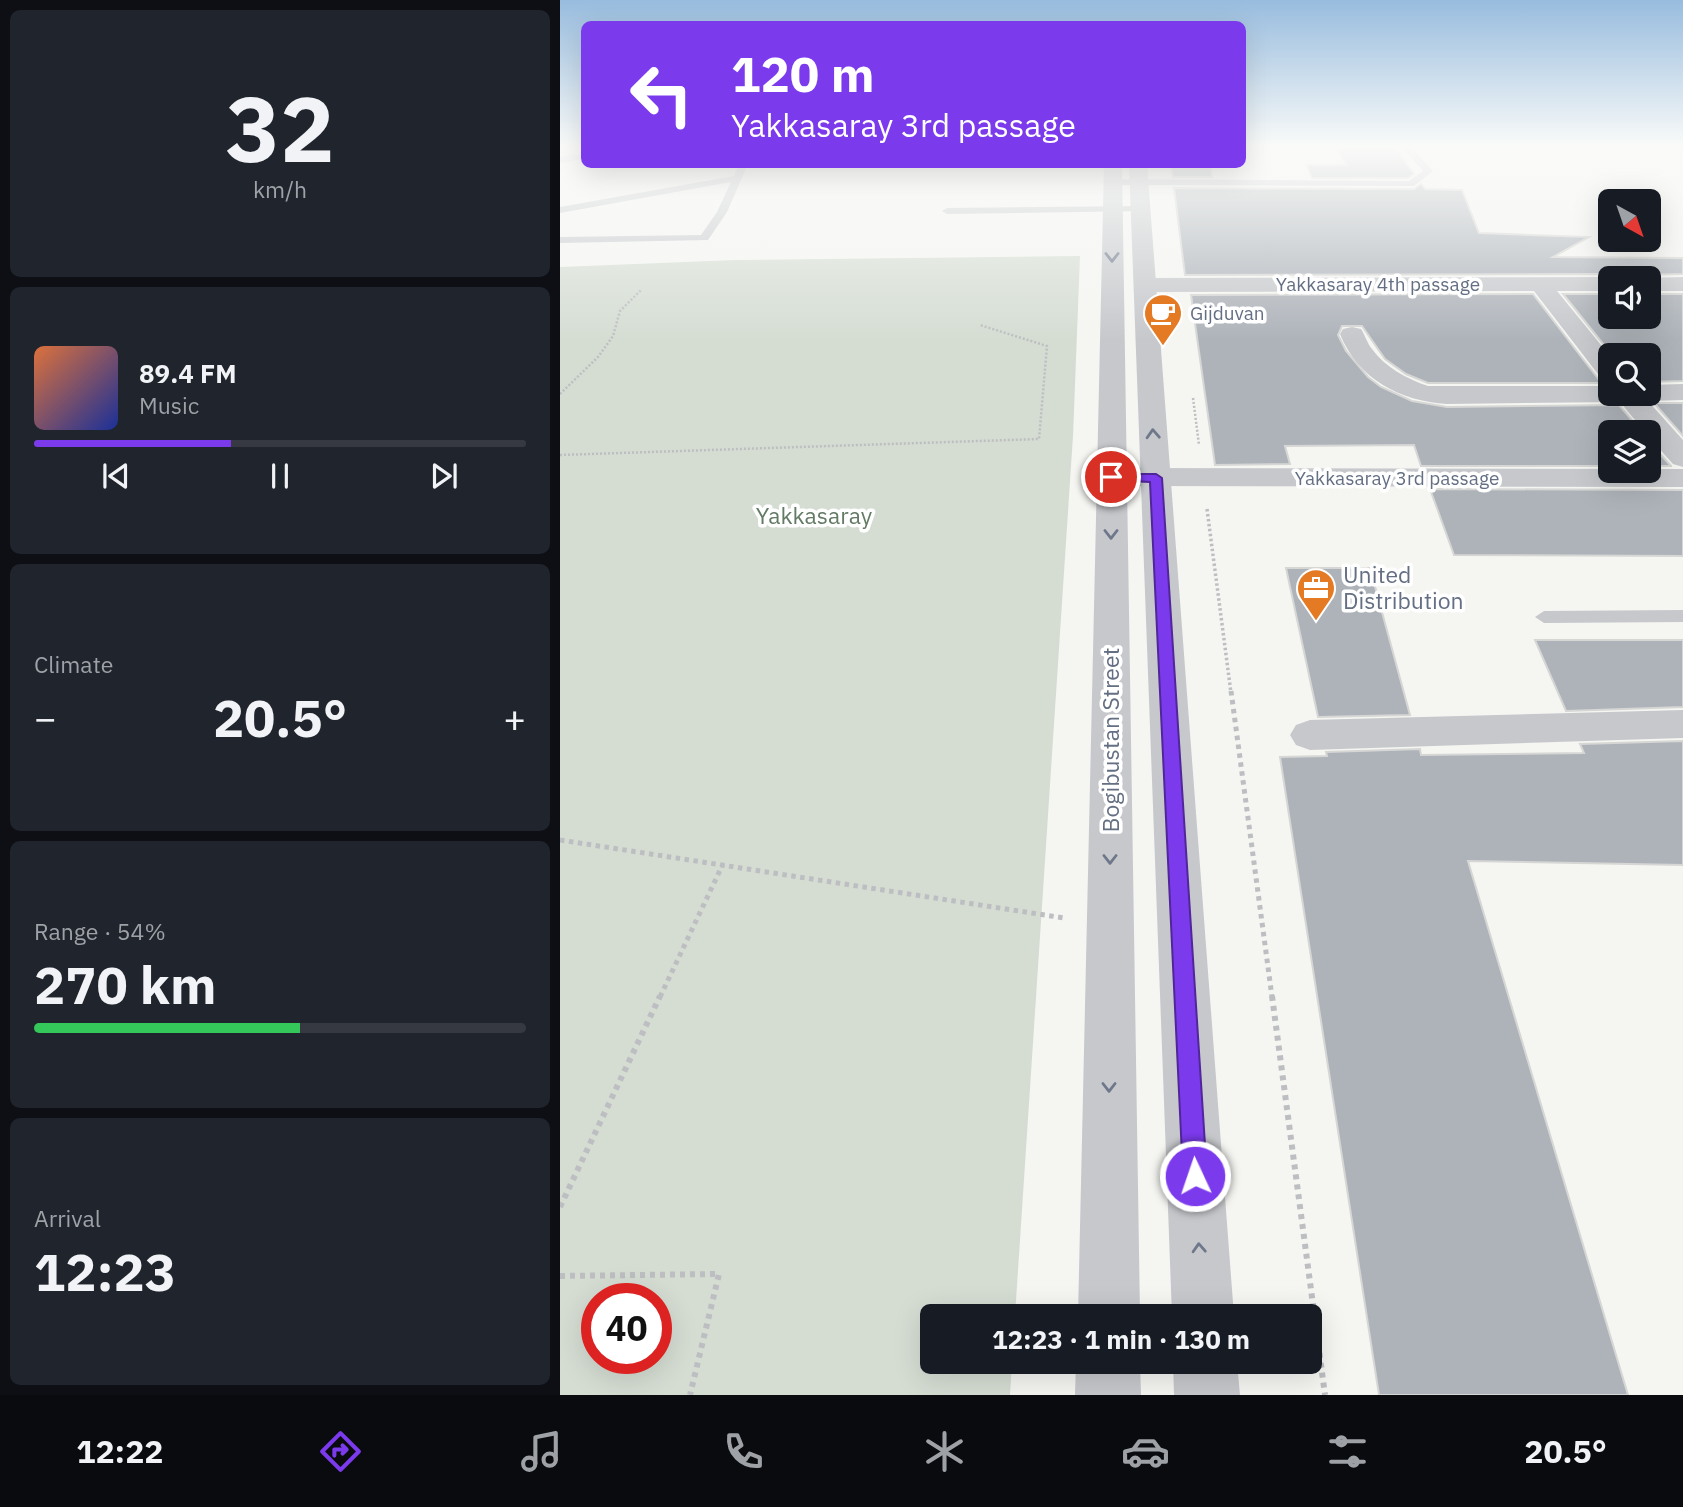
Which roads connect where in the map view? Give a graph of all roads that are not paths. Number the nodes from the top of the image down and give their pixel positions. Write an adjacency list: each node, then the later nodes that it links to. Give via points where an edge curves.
1 (723, 210): 6 (lane, via 704,238)
2 (953, 210): 5 (lane)
3 (1125, 210): 19 (street, Bogibustan Street, one-way to 19)
4 (1131, 210): 11 (street)
5 (947, 211)
6 (560, 240)
7 (1540, 284): 8 (street, Yakkasaray 4th passage); 11 (street, Yakkasaray 4th passage); 13 (street)
8 (1598, 284)
9 (1661, 284): 10 (street)
10 (1683, 284)
11 (1145, 285): 20 (street, one-way to 11)
12 (1352, 334): 16 (street, via 1364,358 1394,382 1421,393)
13 (1598, 358)
14 (1683, 392): 15 (street)
15 (1661, 393)
16 (1598, 394)
17 (1638, 406): 18 (street)
18 (1683, 458)
19 (1111, 477): 20 (street, Yakkasaray 3rd passage); 26 (street, Bogibustan Street, one-way to 26)
20 (1156, 478): 21 (street, Yakkasaray 3rd passage); 27 (street, one-way to 20)
21 (1683, 478)
22 (1683, 616): 23 (lane)
23 (1544, 617)
24 (1683, 724): 25 (street)
25 (1310, 735)
26 (1109, 1304)
27 (1202, 1304)
28 (1108, 1374): 30 (street)
29 (1206, 1374): 31 (street)
30 (1108, 1395)
31 (1207, 1395)

